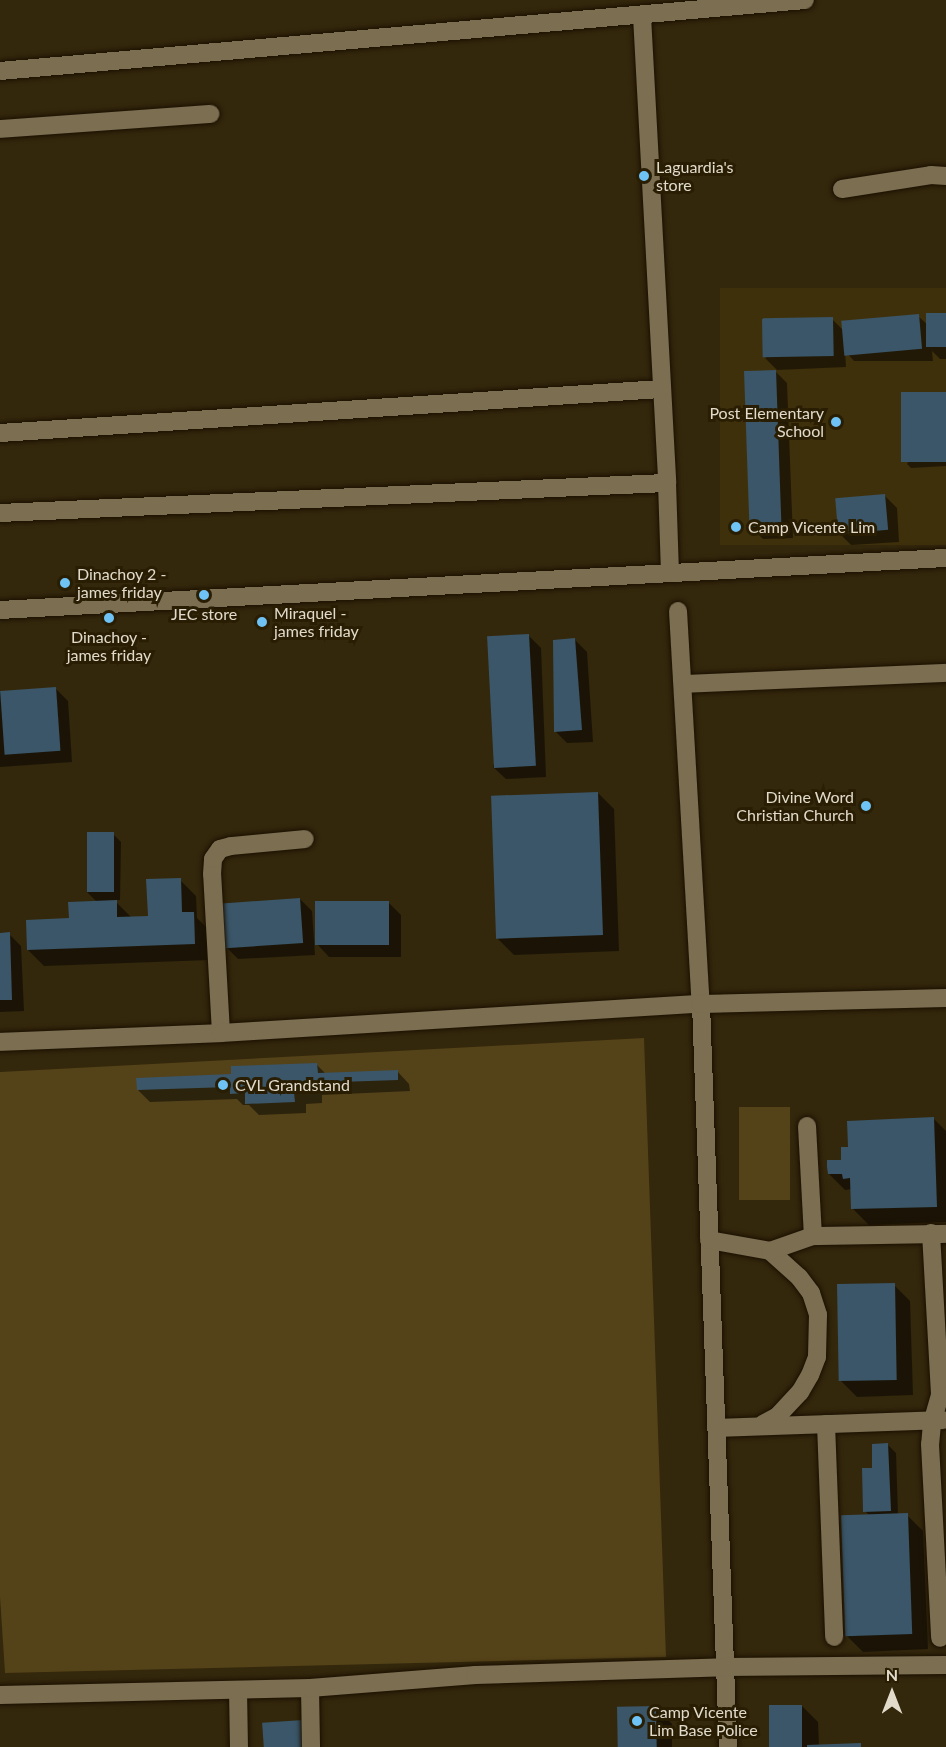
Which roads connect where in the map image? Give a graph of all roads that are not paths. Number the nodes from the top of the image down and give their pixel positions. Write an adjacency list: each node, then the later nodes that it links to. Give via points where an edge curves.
1 (805, 0): 2 (street)
2 (642, 16): 3 (street); 8 (street)
3 (0, 71)
4 (210, 114): 5 (street)
5 (0, 129)
6 (946, 176): 7 (street)
7 (842, 189)
8 (660, 389): 9 (street); 10 (street)
9 (0, 433)
10 (668, 483): 11 (street); 13 (street)
11 (0, 513)
12 (946, 558): 13 (street)
13 (669, 572): 14 (street)
14 (0, 610)
15 (678, 611): 17 (street)
16 (946, 673): 17 (street)
17 (683, 684): 20 (street)
18 (305, 839): 21 (street, via 231,846 220,849 213,859)
19 (946, 998): 20 (street)
20 (701, 1004): 21 (street); 26 (street)
21 (220, 1034): 22 (street)
22 (0, 1042)
23 (807, 1126): 25 (street)
24 (939, 1233): 25 (street); 28 (street)
25 (813, 1236): 27 (street)
26 (709, 1240): 27 (street); 31 (street)
27 (770, 1251): 29 (street, via 811,1293 819,1337 817,1357 800,1392 778,1416)
28 (939, 1421): 30 (street); 33 (street, via 930,1444)
29 (763, 1424): 30 (street); 31 (street)
30 (826, 1424): 32 (street)
31 (717, 1428): 35 (street)
32 (834, 1637)
33 (940, 1638)
34 (946, 1665): 35 (street)
35 (725, 1667): 36 (street, via 475,1675); 41 (street)
36 (310, 1688): 37 (street); 40 (street)
37 (238, 1690): 38 (street); 39 (street)
38 (0, 1695)
39 (239, 1747)
40 (311, 1747)
41 (728, 1747)

